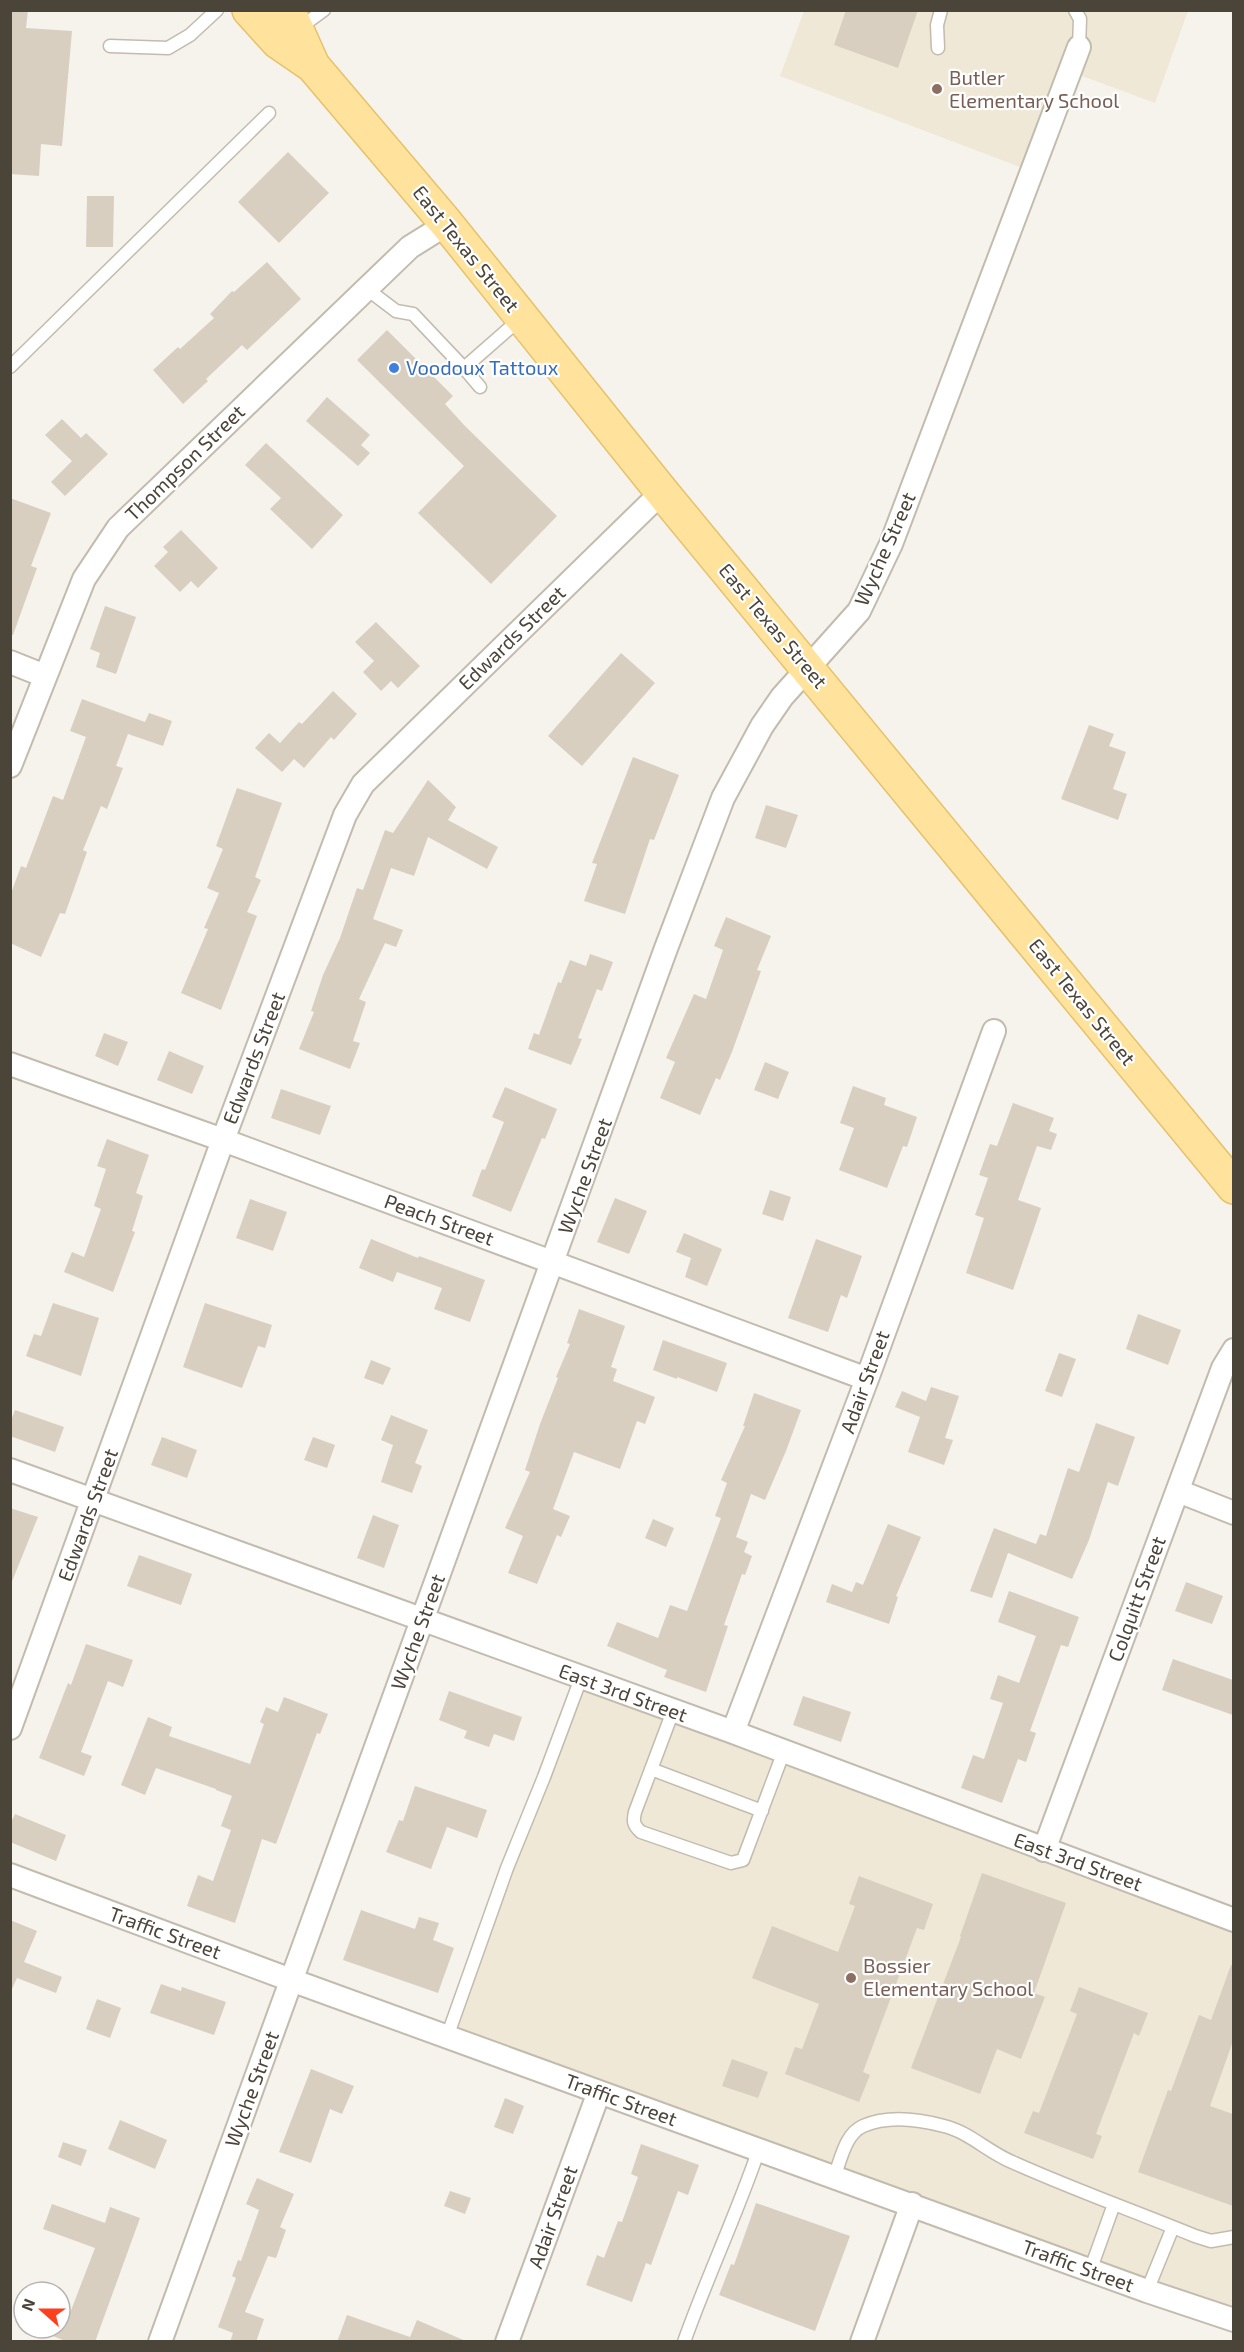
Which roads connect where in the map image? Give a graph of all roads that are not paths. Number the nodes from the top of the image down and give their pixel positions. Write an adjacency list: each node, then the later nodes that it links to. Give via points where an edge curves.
1 (217, 10): 7 (lane, via 190,35 168,48)
2 (249, 10): 10 (main road, East Texas Street, via 278,42)
3 (324, 10): 6 (lane)
4 (941, 10): 9 (lane)
5 (1075, 10): 8 (lane, via 1080,19)
6 (292, 20): 10 (main road, East Texas Street)
7 (110, 46)
8 (1079, 47): 20 (street, Wyche Street, via 891,544 859,610)
9 (938, 48)
10 (313, 66): 12 (main road, East Texas Street)
11 (269, 113): 15 (lane)
12 (447, 224): 13 (street, Thompson Street, via 410,247); 14 (main road, East Texas Street)
13 (367, 289): 16 (lane, via 396,310 413,314); 21 (street, Thompson Street, via 118,528 84,579)
14 (521, 318): 16 (lane); 18 (main road, East Texas Street)
15 (10, 367)
16 (464, 368): 17 (lane)
17 (480, 387)
18 (662, 492): 20 (main road, East Texas Street); 25 (street, Edwards Street, via 363,783 345,815)
19 (10, 662): 21 (street)
20 (808, 668): 26 (main road, East Texas Street); 27 (street, Wyche Street, via 762,726 723,798)
21 (45, 676): 22 (street, Thompson Street)
22 (10, 766)
23 (994, 1031): 29 (street, Adair Street)
24 (10, 1064): 25 (street, Peach Street)
25 (223, 1140): 27 (street, Peach Street); 32 (street, Edwards Street)
26 (1233, 1186)
27 (553, 1263): 29 (street, Peach Street); 34 (street, Wyche Street)
28 (1233, 1350): 31 (street, Colquitt Street)
29 (867, 1379): 38 (street, Adair Street)
30 (10, 1470): 32 (street, East 3rd Street)
31 (1178, 1491): 33 (street); 42 (street, Colquitt Street)
32 (93, 1500): 34 (street, East 3rd Street); 37 (street, Edwards Street)
33 (1233, 1513)
34 (422, 1621): 35 (street, East 3rd Street); 45 (street, Wyche Street)
35 (581, 1678): 36 (street, East 3rd Street); 46 (lane)
36 (673, 1711): 38 (street, East 3rd Street); 40 (lane)
37 (10, 1728)
38 (733, 1732): 39 (street, East 3rd Street)
39 (784, 1752): 41 (lane); 42 (street, East 3rd Street)
40 (651, 1769): 41 (lane); 41 (lane, via 633,1820 641,1832 737,1862 747,1855)
41 (762, 1811)
42 (1044, 1850): 44 (street, East 3rd Street)
43 (10, 1875): 45 (street, Traffic Street)
44 (1233, 1920)
45 (291, 1980): 46 (street, Traffic Street); 57 (street, Wyche Street)
46 (447, 2037): 47 (street, Traffic Street)
47 (599, 2092): 48 (street, Traffic Street); 58 (street, Adair Street)
48 (759, 2150): 49 (street, Traffic Street); 59 (lane)
49 (834, 2177): 50 (street, Traffic Street); 51 (lane, via 852,2134 861,2127 900,2119 946,2126 1008,2161)
50 (912, 2204): 54 (street, Traffic Street); 60 (street)
51 (1114, 2204): 52 (lane); 54 (lane)
52 (1173, 2227): 53 (lane, via 1211,2241); 55 (lane)
53 (1233, 2237)
54 (1090, 2271): 55 (street, Traffic Street)
55 (1147, 2291): 56 (street, Traffic Street)
56 (1233, 2320)
57 (160, 2342)
58 (507, 2342)
59 (684, 2342)
60 (862, 2342)

